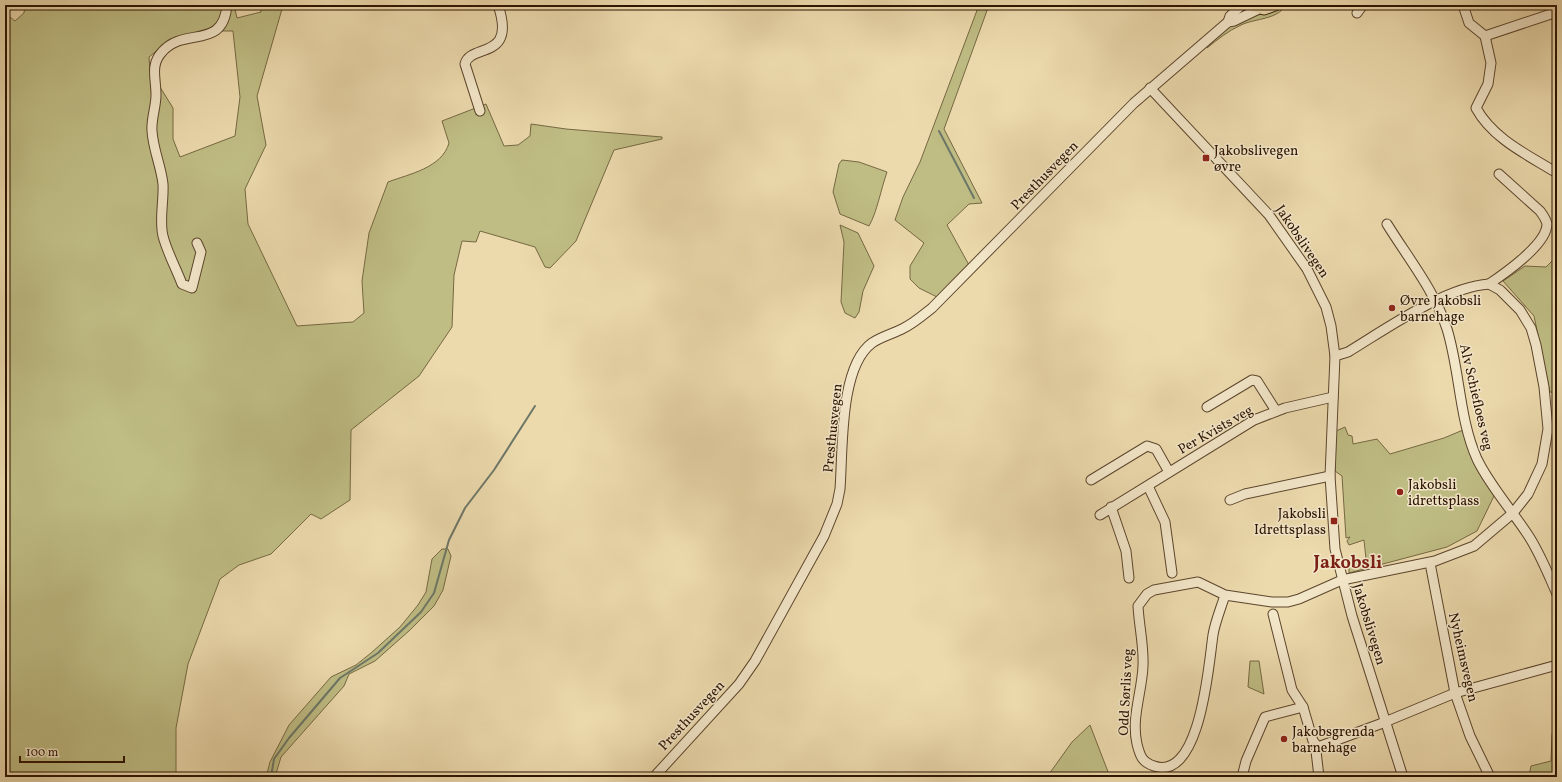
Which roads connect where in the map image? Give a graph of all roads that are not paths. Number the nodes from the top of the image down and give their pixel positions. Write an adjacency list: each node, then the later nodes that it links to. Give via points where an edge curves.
1 (227, 5): 17 (street, via 221,25 212,34 172,44 159,55 153,70 156,97 152,131 163,183 163,235 182,284 192,288 201,252)
2 (498, 5): 13 (street, via 502,23 499,39 489,48 470,56 465,64)
3 (1242, 5): 10 (street, Presthusvegen, via 1230,16)
4 (1275, 5): 7 (main road, via 1269,8)
5 (1363, 5): 9 (street)
6 (1463, 5): 11 (street, via 1469,23)
7 (1256, 7): 10 (street, Presthusvegen)
8 (1557, 12): 11 (street)
9 (1357, 13)
10 (1228, 22): 12 (street, Presthusvegen)
11 (1485, 36): 14 (street, via 1491,63 1488,84 1476,108 1481,118 1498,136)
12 (1150, 88): 20 (street, Jakobslivegen, via 1241,184 1281,230 1308,269 1322,298 1331,326); 44 (street, Presthusvegen, via 932,308 903,329 871,344 863,353 848,385 840,489 824,536 747,673)
13 (480, 111)
14 (1557, 173)
15 (1499, 174): 18 (street, via 1540,210 1547,225 1541,238 1528,254)
16 (1387, 224): 19 (street, Alv Schiefloes veg)
17 (197, 243)
18 (1489, 284): 19 (street, via 1465,289); 30 (street, Odd Sørlis veg, via 1509,298 1528,324 1536,345 1544,387 1548,429 1542,464 1528,494)
19 (1436, 301): 20 (street, via 1348,352); 30 (street, Alv Schiefloes veg, via 1447,330 1476,458 1486,477)
20 (1335, 356): 21 (street, Jakobslivegen)
21 (1333, 397): 23 (street, Per Kvists veg); 25 (street, Jakobslivegen)
22 (1207, 407): 23 (street, Per Kvists veg, via 1252,380 1257,381)
23 (1276, 411): 24 (street, Per Kvists veg, via 1240,428)
24 (1169, 472): 26 (street, Per Kvists veg, via 1156,450 1147,446); 27 (street, Per Kvists veg)
25 (1330, 476): 28 (street, via 1245,494); 35 (street, Jakobslivegen, via 1332,528)
26 (1091, 480)
27 (1148, 486): 29 (street, Per Kvists veg); 33 (street, via 1165,522)
28 (1230, 500)
29 (1111, 507): 31 (street, Per Kvists veg); 34 (street, via 1126,551)
30 (1513, 513): 32 (street, Odd Sørlis veg, via 1474,546); 36 (street, Alv Schiefloes veg, via 1529,537)
31 (1100, 515)
32 (1430, 563): 35 (street, Odd Sørlis veg); 40 (street, Nyheimsvegen)
33 (1172, 573)
34 (1129, 578)
35 (1342, 580): 37 (street, Odd Sørlis veg, via 1288,602); 42 (street, Jakobslivegen)
36 (1557, 594)
37 (1225, 595): 37 (street, Odd Sørlis veg, via 1198,582 1154,590 1147,594 1138,606 1143,667 1135,719 1137,743 1145,763 1157,767 1175,763 1185,752 1194,733 1207,691 1213,634)
38 (1273, 614): 41 (street, via 1292,690)
39 (1557, 665): 40 (street)
40 (1455, 693): 42 (street); 48 (street, Nyheimsvegen, via 1470,736)
41 (1303, 707): 43 (street, via 1313,741); 45 (street, via 1265,717)
42 (1386, 722): 43 (street); 47 (street, Jakobslivegen)
43 (1318, 747): 46 (street, via 1316,751)
44 (654, 777)
45 (1242, 777)
46 (1319, 777)
47 (1403, 777)
48 (1490, 777)

